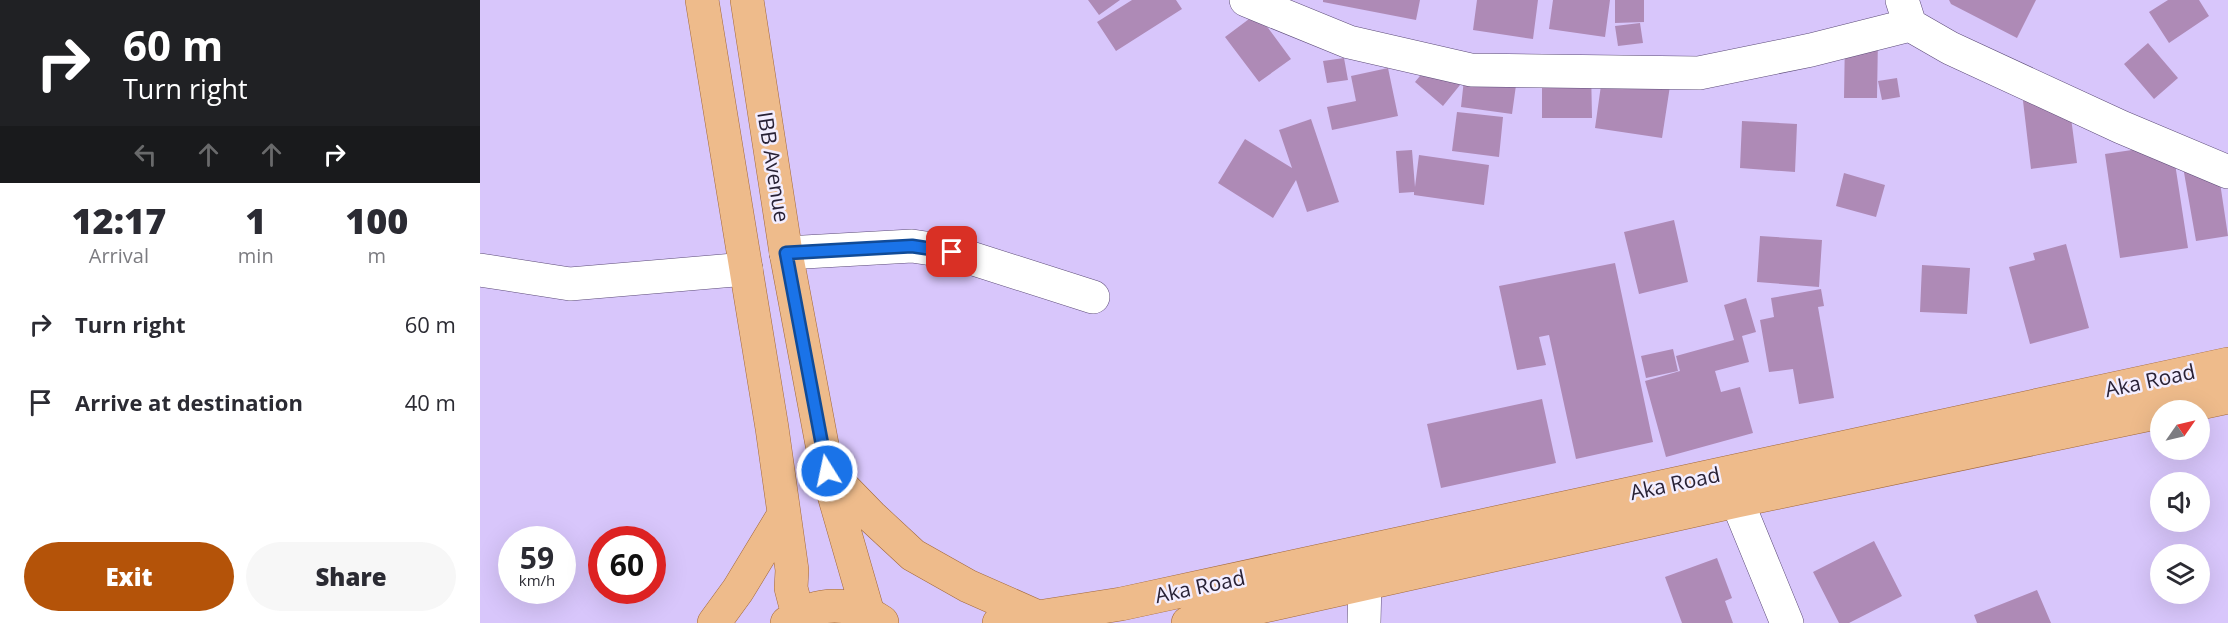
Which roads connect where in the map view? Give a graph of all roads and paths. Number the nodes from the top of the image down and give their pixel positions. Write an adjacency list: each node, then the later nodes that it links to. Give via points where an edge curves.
1 (702, 0): 7 (main road)
2 (747, 0): 6 (main road, IBB Avenue)
3 (1246, 0): 4 (street, via 1349,42 1471,70 1699,73 1811,50)
4 (1906, 12): 5 (street, via 1961,53)
5 (2228, 172)
6 (786, 253): 9 (street, via 912,246 942,251); 14 (main road, IBB Avenue)
7 (746, 269): 8 (street, via 570,284); 16 (main road)
8 (480, 270)
9 (1093, 297)
10 (2228, 364): 18 (main road, Aka Road, via 1121,604)
11 (2228, 397): 12 (main road, Aka Road)
12 (2210, 401)
13 (2150, 414): 15 (main road, Aka Road)
14 (827, 471): 18 (main road, via 913,555 968,586); 19 (main road, IBB Avenue)
15 (1737, 501): 17 (main road, Aka Road); 25 (street)
16 (783, 516): 20 (main road, via 792,570); 21 (main road)
17 (1365, 582): 23 (main road, Aka Road); 24 (street)
18 (1036, 616): 22 (main road, Aka Road)
19 (876, 618): 20 (main road, via 850,606 832,605 814,608)
20 (793, 619)
21 (714, 623)
22 (999, 623)
23 (1188, 623)
24 (1364, 623)
25 (1787, 623)

